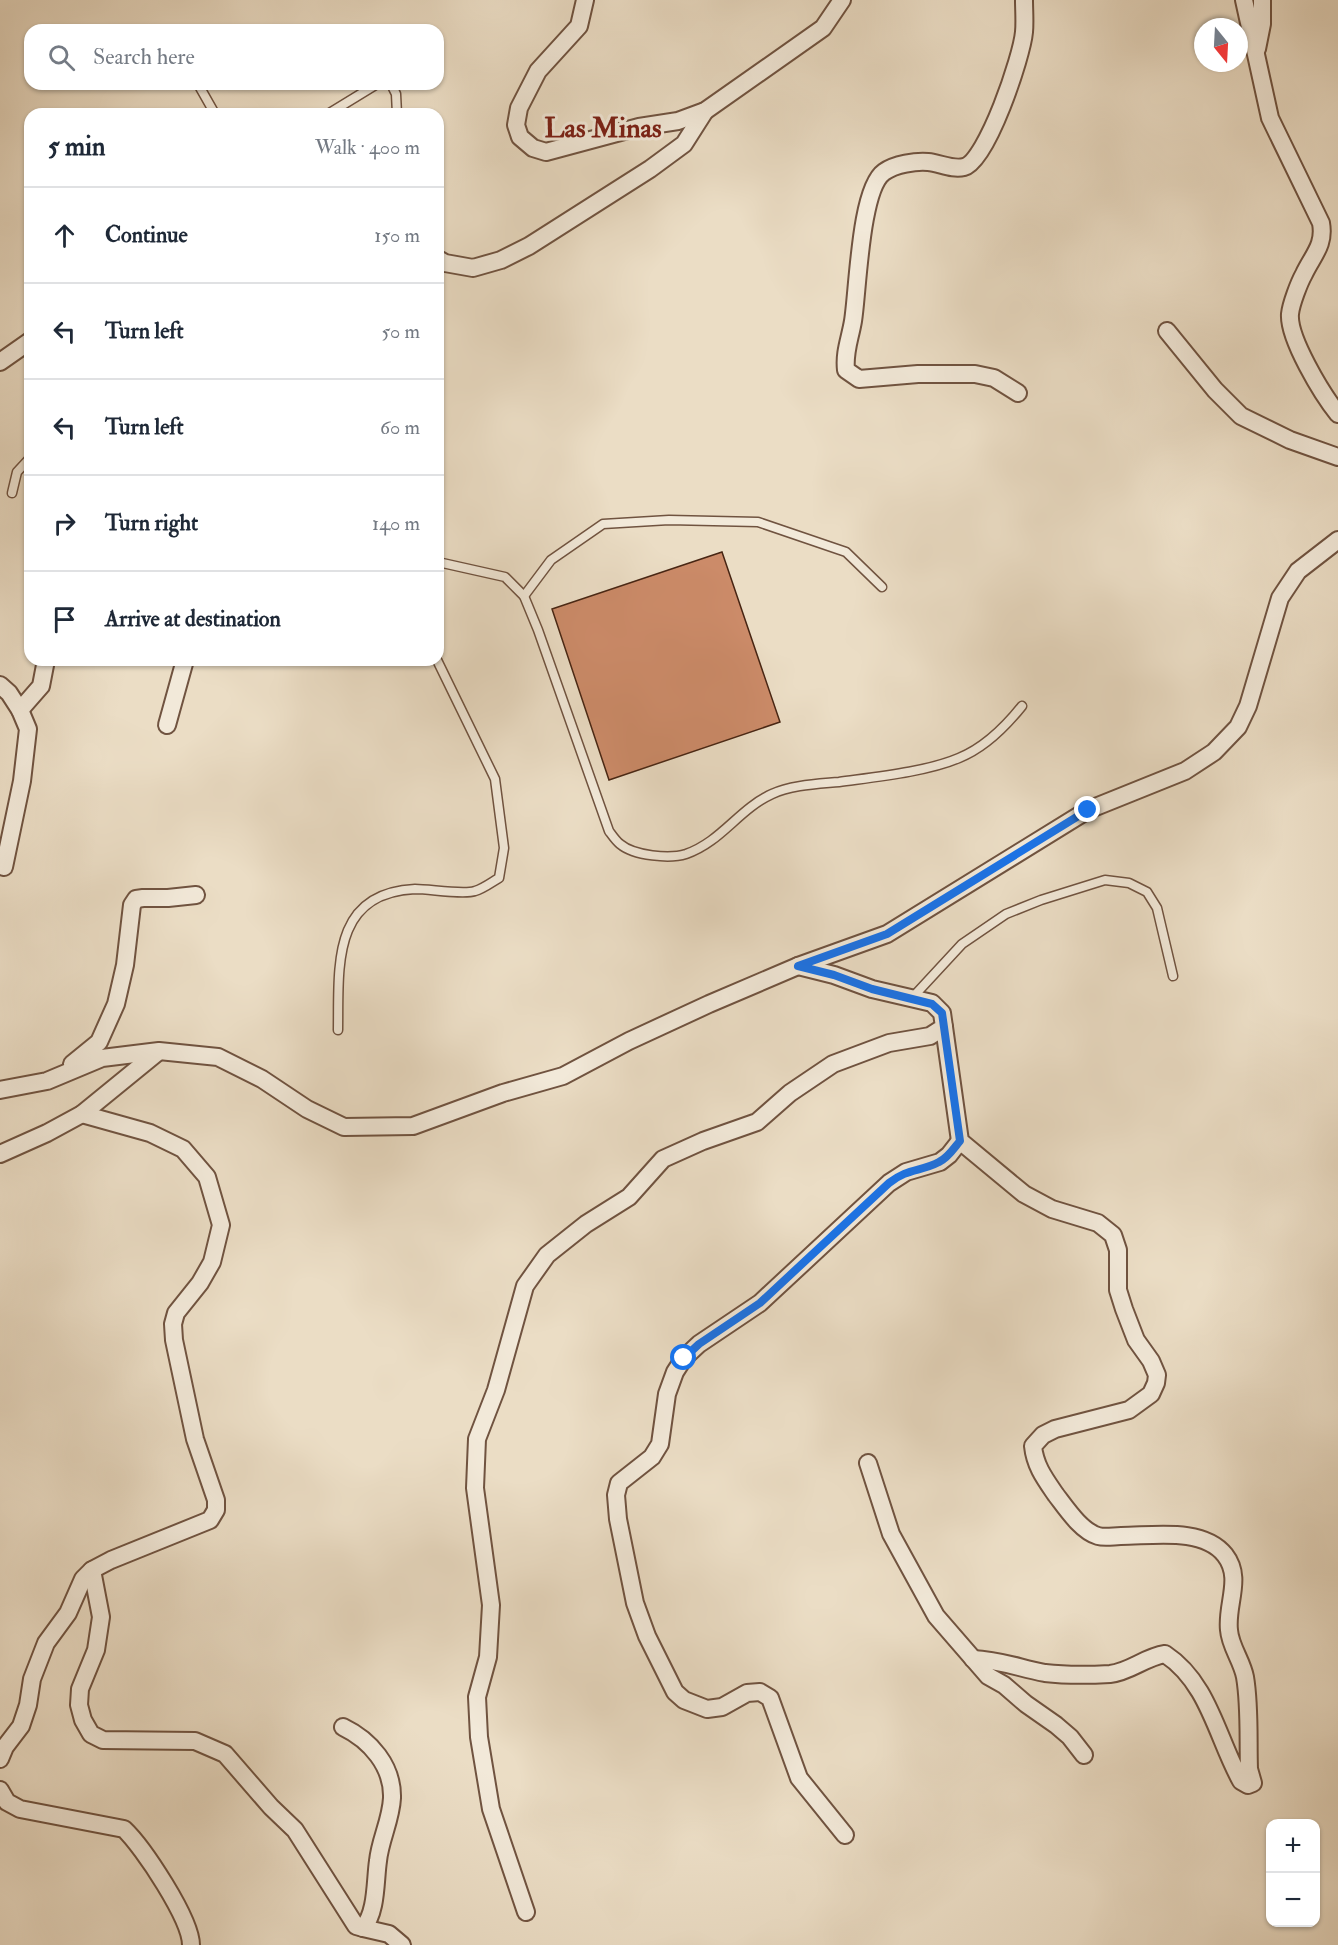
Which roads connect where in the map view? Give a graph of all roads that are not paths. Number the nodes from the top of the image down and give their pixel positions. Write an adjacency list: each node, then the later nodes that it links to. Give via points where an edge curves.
1 (585, 0): 13 (street, via 579,27 537,71 519,108 516,125 520,137 533,148 546,152)
2 (842, 0): 13 (street, via 823,28)
3 (1024, 0): 18 (street, via 1024,33 1014,74 974,161 958,168 927,162 896,166 883,172 874,186 866,212 853,323 844,358 846,370 859,379 975,374 994,378)
4 (1244, 0): 6 (street)
5 (1262, 0): 6 (street)
6 (1255, 56): 19 (street, via 1270,118 1321,223 1320,247 1303,275 1290,313 1295,340 1325,398)
7 (201, 90): 11 (lane)
8 (367, 90): 10 (lane)
9 (394, 90): 12 (lane)
10 (339, 107)
11 (211, 108)
12 (397, 108)
13 (705, 111): 14 (street, via 684,144 529,246 473,268)
14 (444, 262)
15 (1167, 331): 20 (street, via 1241,416)
16 (24, 345): 17 (street)
17 (0, 362)
18 (1018, 393)
19 (1338, 414)
20 (1338, 458)
21 (24, 464): 22 (lane, via 17,472)
22 (12, 493)
23 (1338, 540): 36 (street, via 1298,570 1280,598 1248,706 1238,727 1214,752 1185,771 1088,810 887,934)
24 (444, 563): 26 (lane, via 504,578)
25 (882, 587): 26 (lane, via 846,552 758,522 669,520 603,524 551,560)
26 (524, 596): 31 (lane, via 609,831 622,846 648,856 685,854 716,838 746,810 772,793 912,771 960,758 992,738)
27 (45, 666): 32 (street, via 41,686)
28 (183, 666): 33 (street)
29 (441, 666): 40 (lane, via 495,778 504,848 500,878 475,892 414,889 376,897 355,915 339,958)
30 (0, 685): 32 (street)
31 (1022, 706)
32 (20, 710): 34 (street, via 28,729 27,739)
33 (167, 725)
34 (4, 867)
35 (196, 895): 42 (street, via 136,899 120,989 99,1042)
36 (798, 966): 38 (street); 41 (street, via 629,1041 563,1076 413,1126 344,1127 218,1057)
37 (1173, 976): 38 (lane, via 1157,908 1147,892 1129,883 1105,880 1006,914 962,944)
38 (912, 998): 39 (street, via 932,1004 942,1013)
39 (944, 1027): 45 (street); 55 (street, via 930,1036 889,1043 833,1064 757,1122 663,1159 629,1197 586,1224 547,1256 525,1286 496,1390 477,1439 475,1488 491,1605 488,1657 477,1697 479,1737 491,1809)
40 (338, 1030)
41 (159, 1051): 42 (street, via 102,1058); 44 (street)
42 (47, 1082): 43 (street)
43 (0, 1090)
44 (82, 1114): 46 (street); 48 (street, via 150,1133 183,1149 207,1177 221,1225 212,1262 176,1313 173,1324 195,1439 216,1510 210,1521)
45 (960, 1141): 49 (street, via 1023,1194 1052,1209 1098,1223 1113,1235 1118,1250 1118,1290 1136,1340 1157,1375 1156,1383 1150,1394 1129,1410 1042,1435 1033,1446 1034,1458 1069,1512 1098,1536 1182,1535 1212,1543 1224,1554 1234,1575 1229,1632 1245,1678 1252,1783 1241,1781 1206,1700 1166,1654 1120,1672 1096,1675 1047,1673); 54 (street, via 940,1162 906,1172 889,1183 760,1303 684,1358 667,1394 660,1444 652,1457 619,1483 616,1495 635,1602 675,1692 707,1709 722,1707 747,1693 759,1692 770,1698 799,1778)
46 (0, 1154)
47 (868, 1463): 49 (street, via 891,1534 936,1616)
48 (92, 1570): 52 (street, via 46,1644 32,1679 21,1726); 56 (street, via 101,1617 96,1650 80,1689 79,1705 91,1734 103,1740 195,1741 225,1754 295,1830 356,1926)
49 (973, 1659): 51 (street, via 988,1676 1070,1737)
50 (343, 1727): 56 (street, via 370,1744 391,1785 392,1798 379,1851 371,1912)
51 (1084, 1755)
52 (0, 1759)
53 (0, 1790): 57 (street, via 7,1802 20,1809 124,1829 135,1839 180,1909 191,1935)
54 (845, 1835)
55 (526, 1912)
56 (363, 1928): 58 (street, via 389,1934)
57 (190, 1945)
58 (402, 1945)

